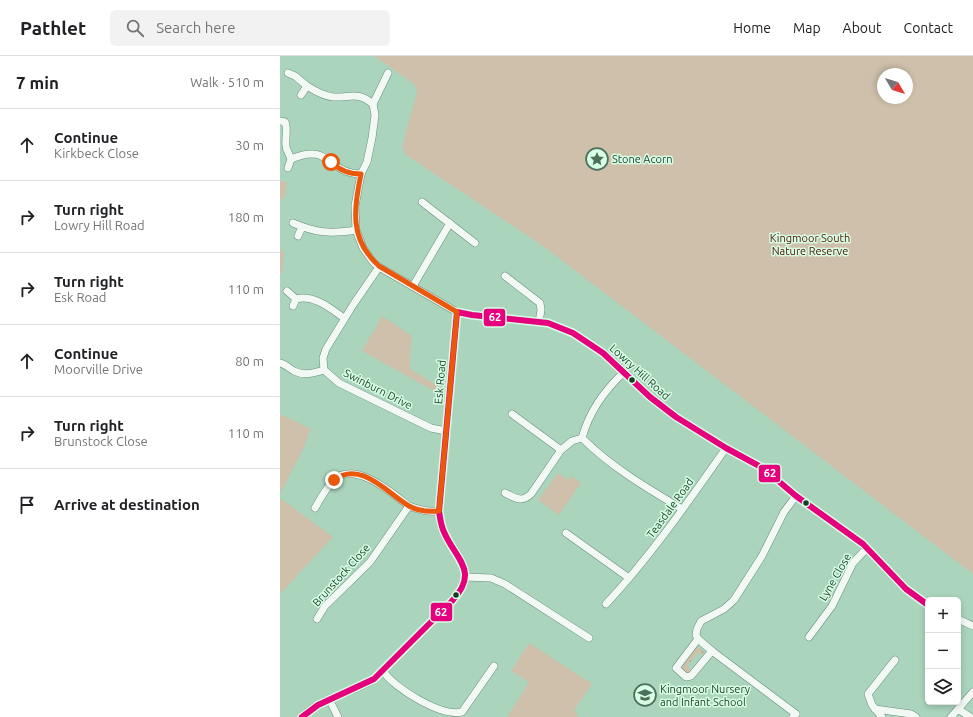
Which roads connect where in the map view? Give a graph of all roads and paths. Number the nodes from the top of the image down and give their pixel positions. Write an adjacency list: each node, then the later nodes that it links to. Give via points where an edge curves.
1 (288, 73): 3 (street)
2 (388, 73): 5 (street, Lowry Hill Road)
3 (306, 86): 4 (street); 5 (street, via 328,96 351,95 365,98)
4 (301, 95)
5 (373, 104): 9 (street, Lowry Hill Road, via 375,115 372,138 367,162)
6 (280, 121): 7 (street, via 285,122 287,126 286,145)
7 (291, 159): 8 (street); 9 (street, via 302,154 316,153 326,157 339,169)
8 (288, 168)
9 (361, 174): 14 (street, Lowry Hill Road, via 355,206)
10 (422, 202): 12 (street)
11 (292, 223): 13 (street)
12 (450, 223): 16 (street); 19 (street)
13 (302, 227): 14 (street, via 335,234); 15 (street)
14 (356, 230): 17 (street, Lowry Hill Road, via 364,248 373,262)
15 (298, 236)
16 (475, 243)
17 (379, 266): 19 (street, Lowry Hill Road); 24 (street)
18 (505, 276): 25 (street, via 540,303)
19 (412, 286): 23 (street, Lowry Hill Road)
20 (287, 290): 21 (street)
21 (296, 299): 22 (street); 24 (street, via 302,297 317,301)
22 (293, 306)
23 (457, 312): 25 (street, Lowry Hill Road); 30 (street, Esk Road)
24 (344, 318): 27 (street, via 326,349 323,358)
25 (539, 322): 28 (street, Lowry Hill Road, via 573,333 603,352)
26 (281, 362): 27 (street, via 302,374)
27 (324, 370): 30 (street, Swinburn Drive, via 339,383 431,428)
28 (623, 373): 31 (street, via 602,396 585,427); 32 (street, Lowry Hill Road, via 676,417)
29 (512, 414): 33 (street)
30 (446, 431): 39 (street, Esk Road)
31 (582, 438): 33 (street, via 572,441); 38 (street, via 631,478)
32 (726, 448): 35 (street, Lowry Hill Road, via 764,468); 38 (street, Teasdale Road)
33 (560, 450): 34 (street, via 526,499 521,500)
34 (505, 493)
35 (796, 496): 41 (street, Lowry Hill Road); 51 (street, via 784,512 762,556 734,600 724,609 701,621 696,635)
36 (409, 506): 37 (street, via 372,480 349,474 334,480); 39 (street, via 425,511); 46 (street, Brunstock Close, via 370,562 325,606)
37 (315, 508)
38 (682, 509): 43 (street, Teasdale Road)
39 (439, 511): 42 (street, Esk Road, via 443,532 462,563)
40 (566, 533): 43 (street)
41 (867, 548): 44 (street, Lowry Hill Road, via 906,589); 49 (street, Lyne Close, via 853,563 832,606)
42 (465, 578): 50 (street, via 491,578 505,584); 55 (street, via 458,594)
43 (629, 578): 45 (street, Teasdale Road)
44 (925, 603)
45 (606, 604)
46 (317, 619)
47 (961, 620): 48 (street)
48 (973, 626)
49 (809, 636)
50 (589, 638)
51 (698, 639): 52 (street); 52 (street, via 676,668 686,677 691,676)
52 (712, 651): 63 (street, via 796,714)
53 (895, 660): 58 (street, via 868,694)
54 (494, 666): 55 (street, via 462,712 456,716 438,714 411,700)
55 (383, 671): 57 (street, via 362,687)
56 (973, 692): 59 (street)
57 (329, 699): 61 (street); 62 (street)
58 (875, 709): 60 (street); 64 (street)
59 (958, 709): 66 (street); 67 (street)
60 (899, 715): 65 (street, via 910,714)
61 (302, 717)
62 (338, 717)
63 (793, 717)
64 (882, 717)
65 (916, 717)
66 (951, 717)
67 (970, 717)

